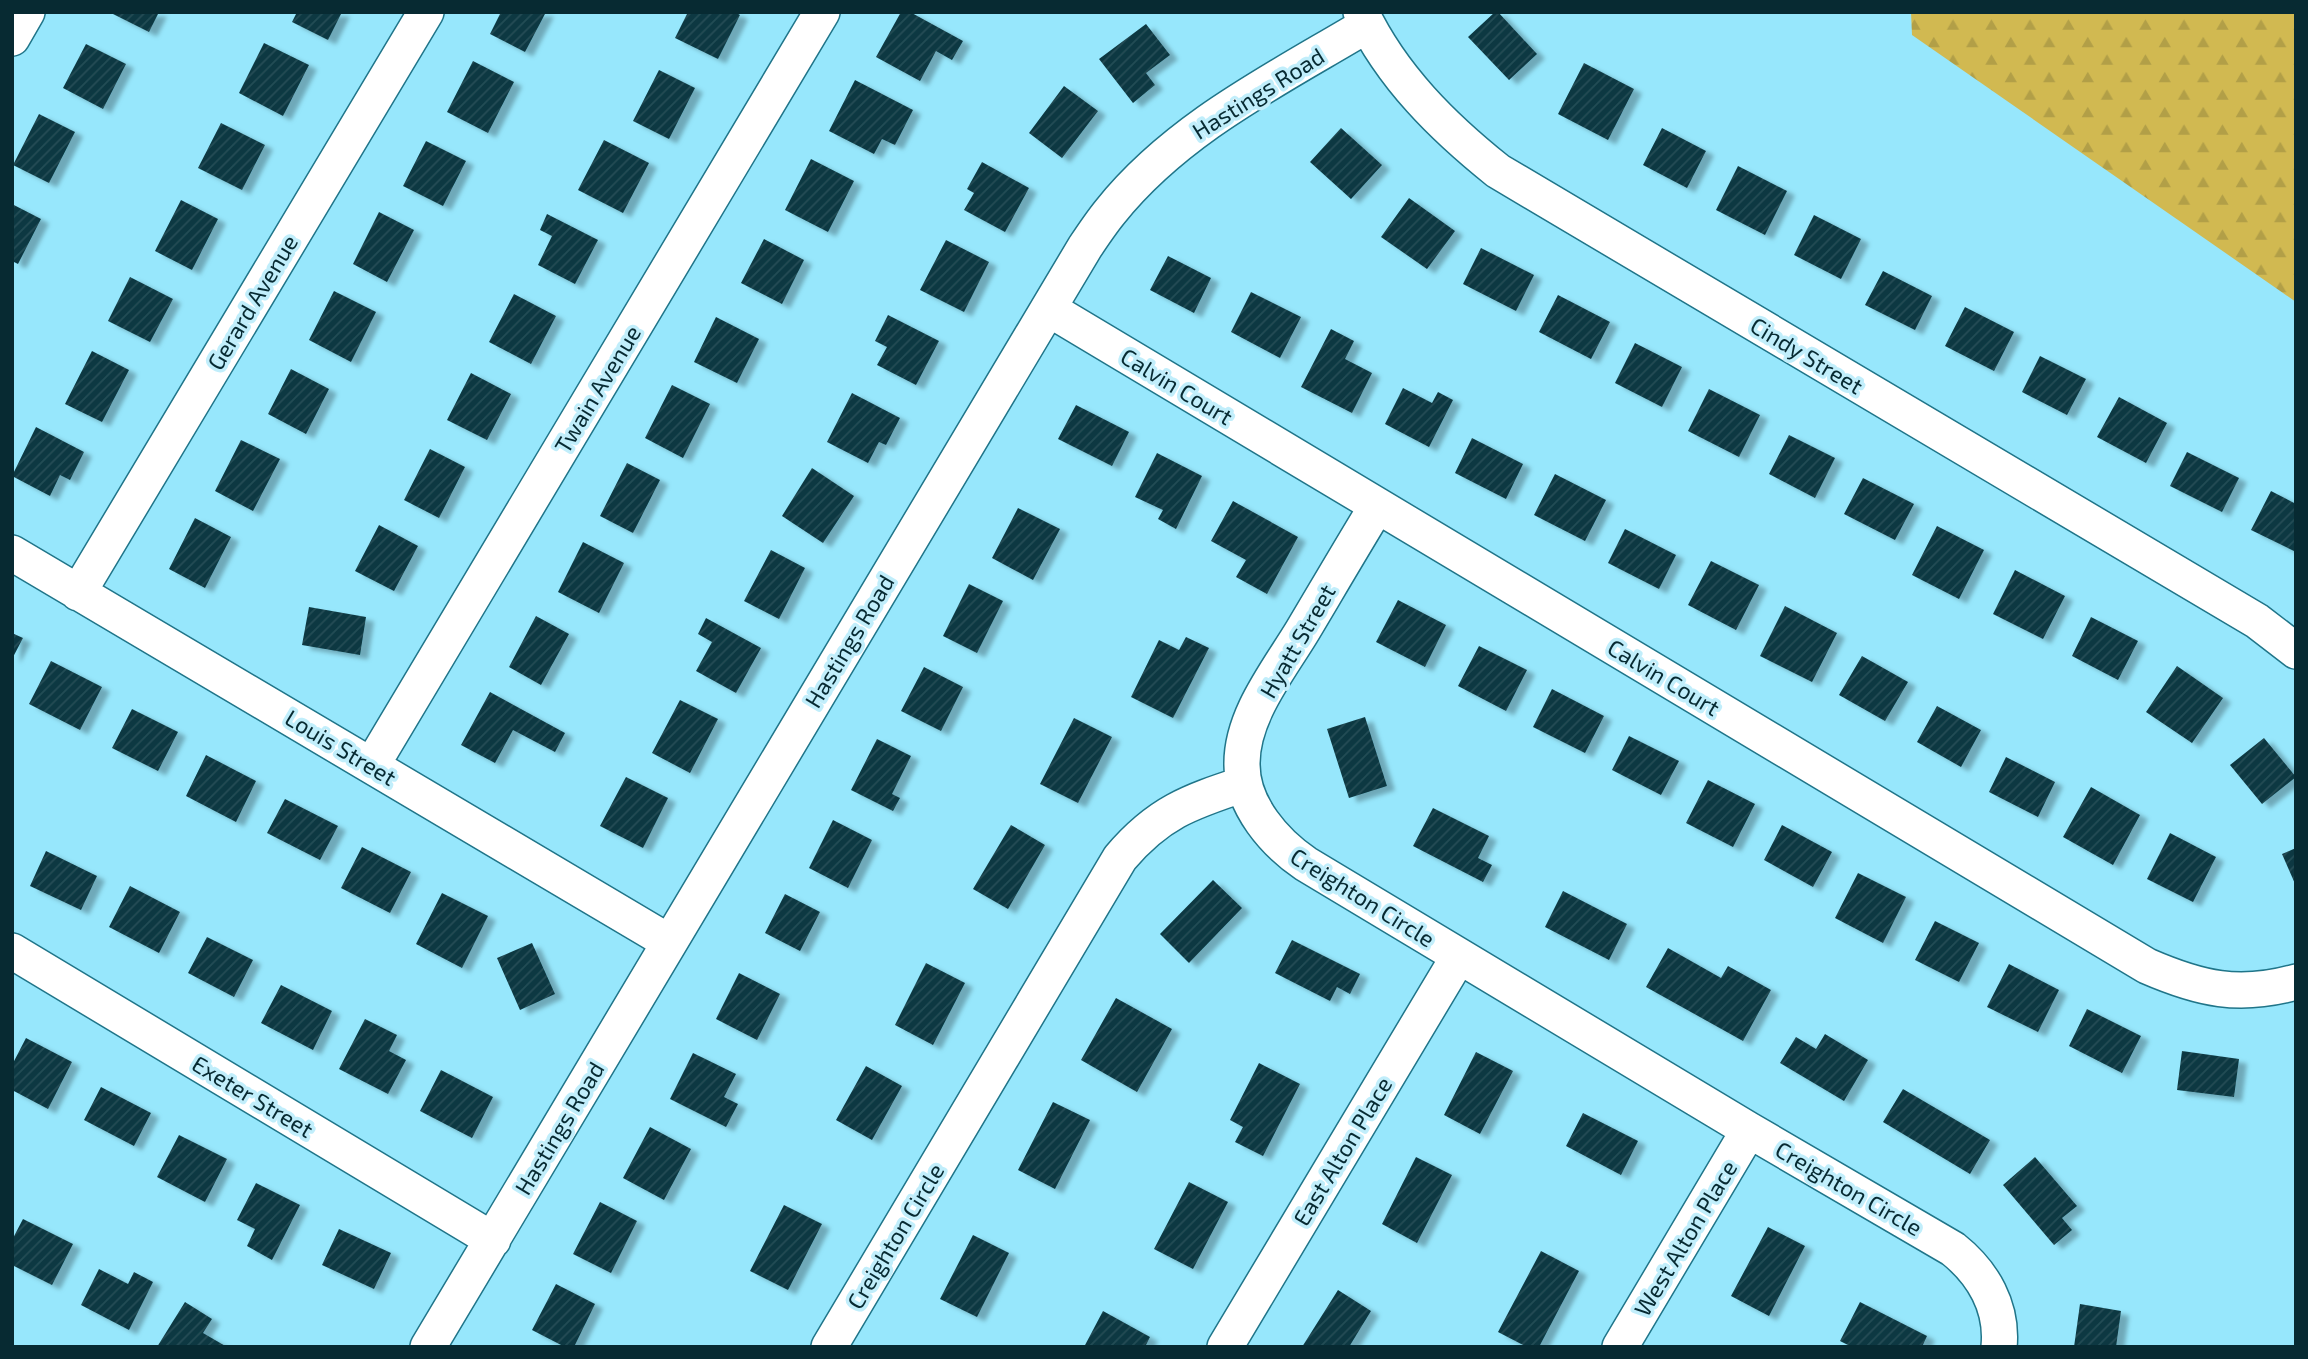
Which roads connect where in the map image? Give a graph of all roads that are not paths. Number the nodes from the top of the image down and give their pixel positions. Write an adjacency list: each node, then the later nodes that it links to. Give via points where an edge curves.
1 (27, 12): 5 (street)
2 (426, 12): 9 (street, Gerard Avenue)
3 (822, 12): 11 (street, Twain Avenue)
4 (1364, 19): 6 (street, Hastings Road, via 1184,140 1110,211); 10 (street, Cindy Street, via 1389,61 1435,118 1498,171 2258,621)
5 (12, 38)
6 (1049, 309): 7 (street, Calvin Court); 13 (street, Hastings Road)
7 (1377, 506): 12 (street, Hyatt Street, via 1252,719 1241,764); 16 (street, Calvin Court, via 2147,966 2209,988 2244,990)
8 (12, 553): 9 (street, Louis Street)
9 (78, 593): 11 (street, Louis Street)
10 (2296, 651)
11 (372, 765): 13 (street, Louis Street)
12 (1244, 784): 15 (street, Creighton Circle, via 1261,819 1287,851); 20 (street, Creighton Circle, via 1160,818 1120,858)
13 (668, 942): 18 (street, Hastings Road)
14 (12, 951): 18 (street, Exeter Street)
15 (1459, 956): 17 (street, Creighton Circle); 21 (street, East Alton Place)
16 (2296, 982)
17 (1749, 1130): 22 (street, West Alton Place); 23 (street, Creighton Circle, via 1953,1249 1971,1264 1991,1294)
18 (493, 1240): 19 (street, Hastings Road)
19 (428, 1347)
20 (829, 1347)
21 (1226, 1347)
22 (1620, 1347)
23 (2000, 1347)

